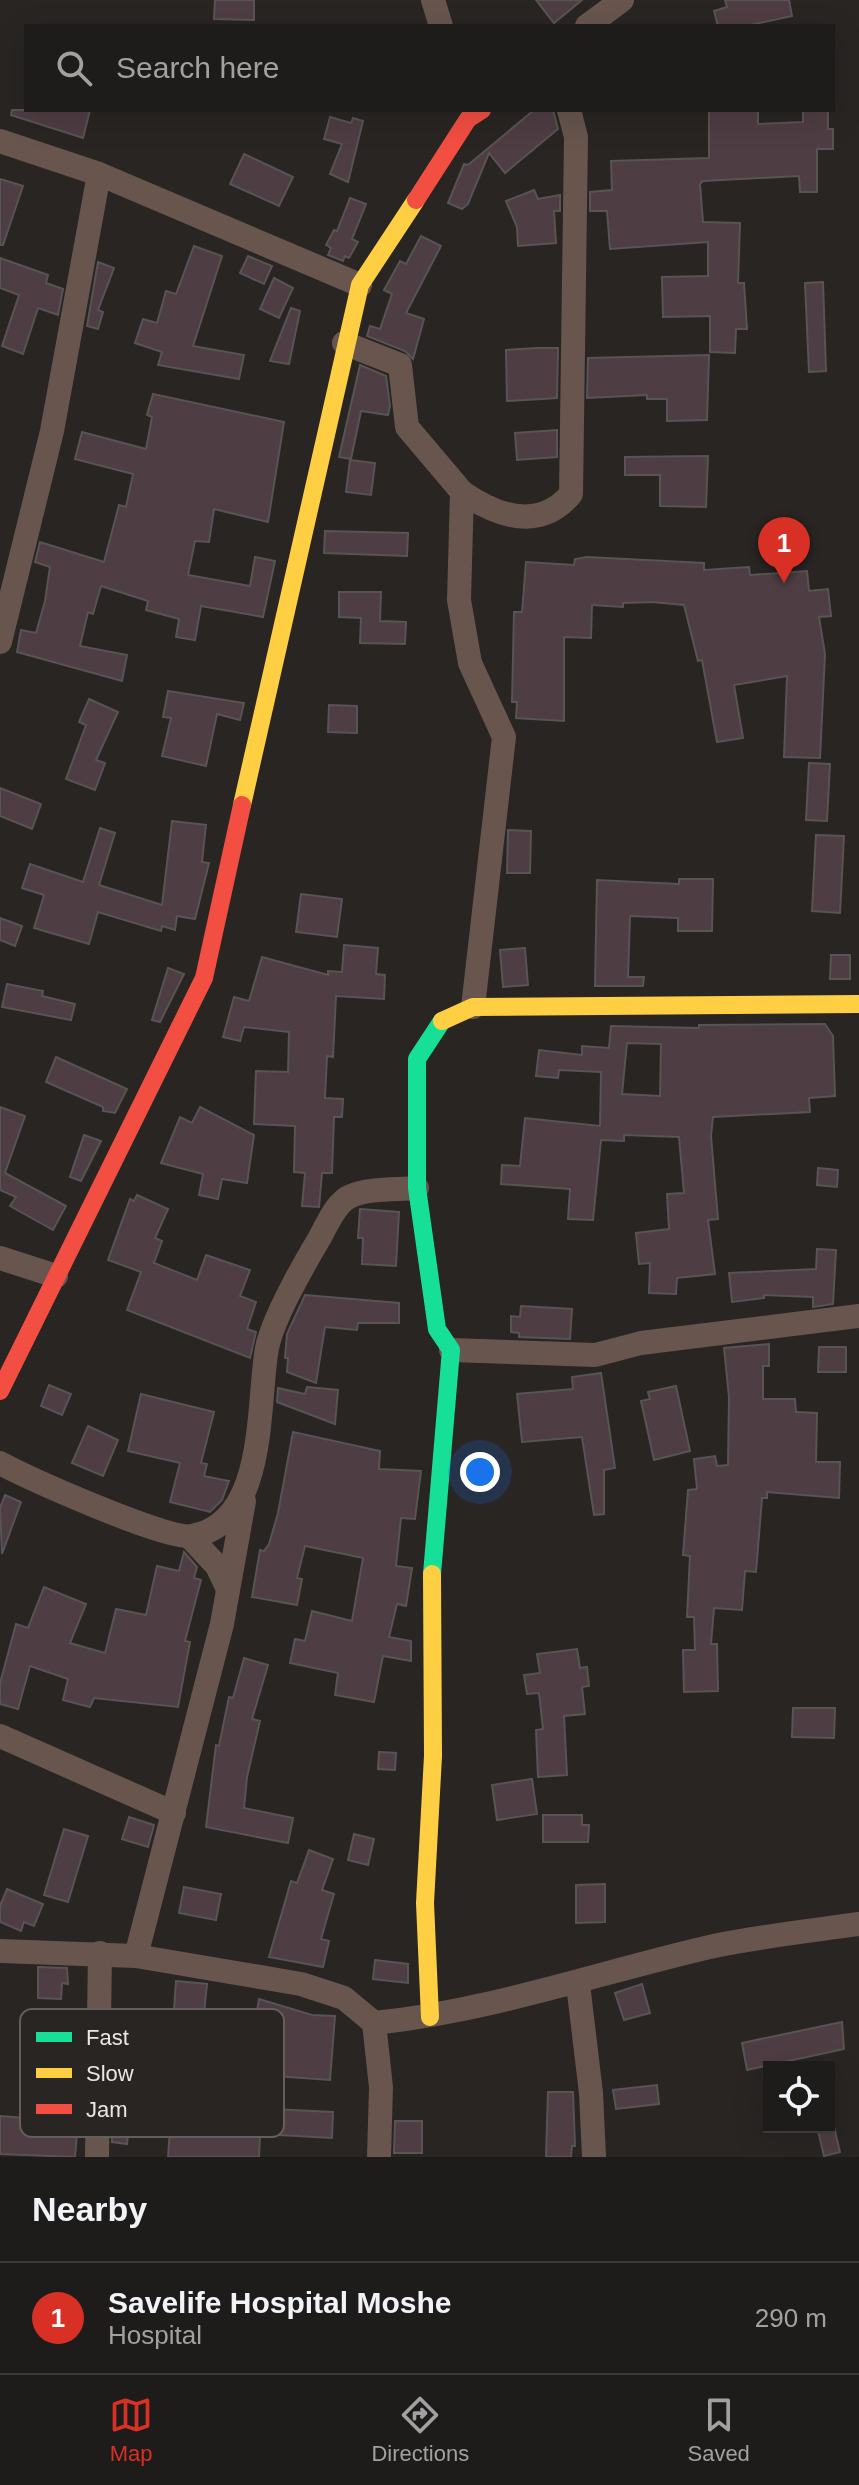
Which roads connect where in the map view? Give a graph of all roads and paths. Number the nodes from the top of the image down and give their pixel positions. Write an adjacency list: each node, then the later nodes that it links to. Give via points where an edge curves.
1 (433, 0): 3 (street)
2 (622, 0): 4 (street)
3 (440, 24)
4 (590, 24)
5 (570, 112): 11 (street, via 576,137 571,494 557,510 535,517 501,513)
6 (472, 113): 9 (street)
7 (0, 141): 8 (street)
8 (99, 174): 9 (street); 12 (street, via 52,431)
9 (360, 285): 10 (street)
10 (344, 343): 11 (street, via 400,365 407,427); 17 (street, via 204,978)
11 (462, 492): 14 (street, via 459,600 470,663 504,737)
12 (0, 642)
13 (859, 1004): 14 (street)
14 (473, 1007): 15 (street, via 443,1019 417,1059)
15 (417, 1188): 19 (street, via 437,1329); 22 (street, via 352,1195 342,1201 303,1265 267,1346 263,1419)
16 (0, 1258): 17 (street)
17 (56, 1276): 20 (street)
18 (859, 1316): 19 (street, via 641,1343 595,1355)
19 (451, 1350): 33 (street, via 430,1594 433,1756 425,1903)
20 (0, 1391)
21 (0, 1463): 23 (street, via 37,1482)
22 (246, 1487): 23 (street, via 229,1516); 24 (street)
23 (190, 1537): 24 (street, via 217,1566)
24 (228, 1589): 26 (street)
25 (0, 1736): 26 (street)
26 (174, 1813): 30 (street)
27 (859, 1924): 31 (street, via 753,1938)
28 (0, 1951): 29 (street)
29 (100, 1953): 30 (street); 32 (street)
30 (136, 1956): 34 (street, via 301,1984 344,1998)
31 (578, 1984): 33 (street); 38 (street)
32 (99, 2009)
33 (430, 2017): 34 (street)
34 (374, 2023): 37 (street, via 381,2087)
35 (97, 2137): 36 (street)
36 (97, 2157)
37 (379, 2157)
38 (594, 2157)

